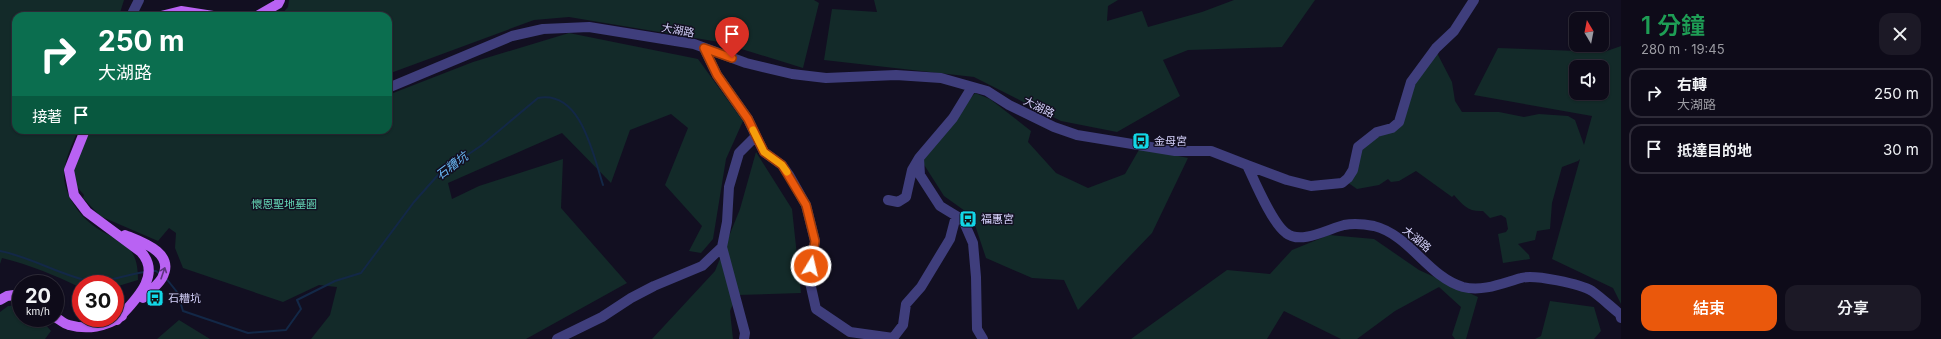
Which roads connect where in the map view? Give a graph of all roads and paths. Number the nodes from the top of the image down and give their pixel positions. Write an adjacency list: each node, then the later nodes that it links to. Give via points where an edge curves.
1 (139, 0): 4 (street)
2 (280, 0): 7 (main road)
3 (1474, 0): 14 (street, via 1454,31 1436,48 1411,82 1399,122 1392,128 1377,132 1358,148 1353,170 1342,184 1311,186)
4 (133, 12)
5 (177, 12): 6 (main road)
6 (187, 12)
7 (264, 12)
8 (704, 48): 9 (street, 大湖路, via 694,44 589,27 544,29 512,36 488,45); 10 (street, 大湖路, via 746,63 792,74 826,78 896,75 941,78); 12 (street, via 717,75 748,119)
9 (392, 86)
10 (972, 87): 13 (street, via 953,118); 14 (street, 大湖路, via 987,91 1054,127 1077,134 1175,151 1211,151)
11 (83, 134): 17 (main road, via 69,170 74,195 87,212)
12 (756, 136): 18 (street, via 740,153 729,187 727,222); 24 (street, via 764,152 782,165 789,174 806,205 815,241 809,278 816,309)
13 (919, 158): 15 (street, via 912,170 906,196 898,202); 16 (street, via 920,175 940,206)
14 (1247, 165): 23 (street, 大湖路, via 1270,213 1286,233 1296,237 1315,236 1345,225 1360,223 1376,227 1392,234 1444,278 1463,287 1481,289 1523,277 1551,279 1591,290 1620,314)
15 (888, 200)
16 (956, 216): 24 (street, via 950,239 921,287 906,304 902,325 893,338); 27 (street, via 963,220 973,243 977,329)
17 (110, 230): 21 (main road, via 141,252 150,268 145,287); 22 (main road, one-way to 17, via 162,278 165,267 162,257 154,249)
18 (722, 247): 25 (street, via 702,266 654,286 602,317); 26 (street)
19 (12, 295): 20 (main road)
20 (0, 300)
21 (124, 312)
22 (124, 315)
23 (1621, 318)
24 (849, 336)
25 (557, 339)
26 (744, 339)
27 (983, 339)

